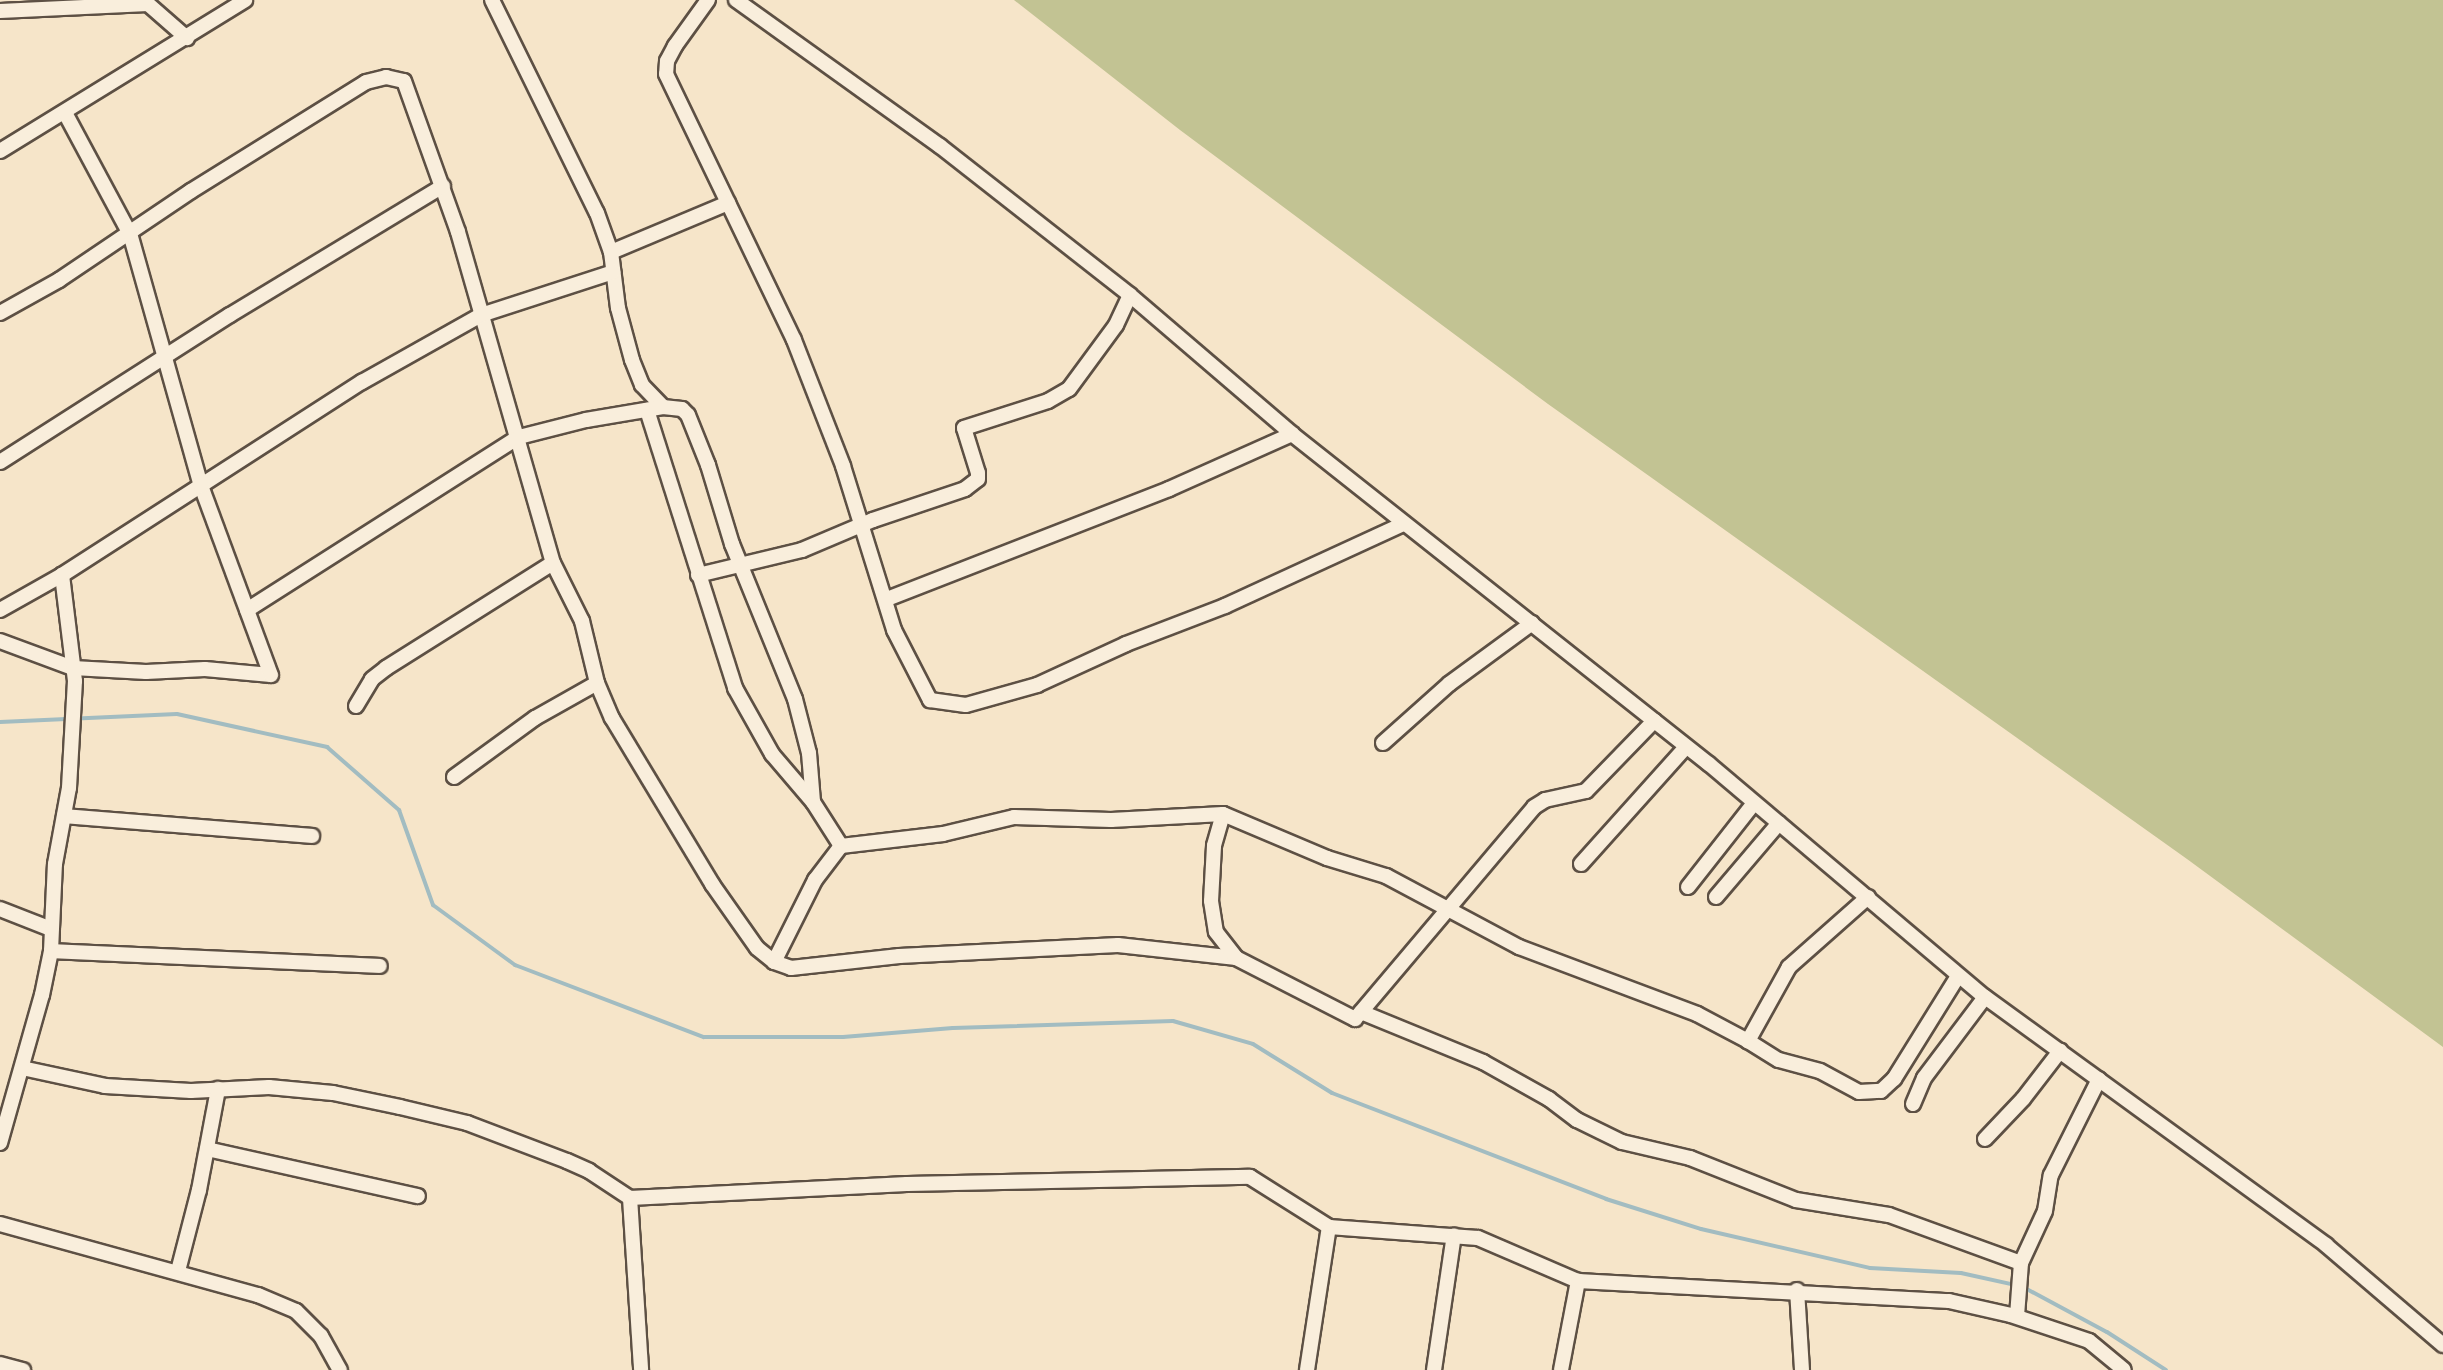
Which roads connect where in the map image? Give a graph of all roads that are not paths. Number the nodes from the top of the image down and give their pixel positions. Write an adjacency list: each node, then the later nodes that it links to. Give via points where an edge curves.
1 (245, 0): 8 (street)
2 (492, 0): 14 (street)
3 (708, 0): 12 (street, via 675,46 666,74)
4 (736, 0): 16 (street, via 940,146)
5 (148, 2): 6 (street); 8 (street)
6 (21, 4): 7 (street)
7 (0, 11)
8 (187, 38): 9 (street)
9 (65, 113): 10 (street); 13 (street)
10 (0, 151)
11 (443, 186): 13 (street, via 409,91 396,76 386,77 366,82); 18 (street); 19 (street)
12 (728, 203): 14 (street); 27 (street, via 814,388)
13 (130, 234): 17 (street); 19 (street)
14 (611, 252): 15 (street)
15 (613, 272): 18 (street); 20 (street, via 632,360 642,385)
16 (1130, 295): 22 (street); 27 (street, via 1116,325 1069,389 964,428 978,473 974,483)
17 (0, 313)
18 (481, 315): 23 (street); 25 (street, via 362,382)
19 (165, 358): 24 (street); 25 (street)
20 (663, 407): 21 (street); 29 (street, via 675,406 688,415)
21 (647, 410): 23 (street); 31 (street)
22 (1292, 434): 26 (street); 32 (street, via 1169,489)
23 (519, 437): 28 (street); 34 (street)
24 (0, 462)
25 (201, 486): 30 (street); 34 (street)
26 (1403, 524): 32 (street, via 1088,664 966,705 939,704 921,688 894,630); 35 (street)
27 (861, 527): 29 (street); 32 (street)
28 (553, 563): 38 (street, via 582,621); 39 (street, via 386,668 372,679)
29 (742, 567): 31 (street); 44 (street, via 795,699 809,753)
30 (62, 575): 33 (street); 37 (street)
31 (698, 575): 44 (street, via 735,688 772,754)
32 (887, 599)
33 (0, 610)
34 (247, 610): 37 (street, via 271,675)
35 (1532, 623): 40 (street); 41 (street, via 1449,684)
36 (0, 641): 37 (street)
37 (73, 668): 47 (street, via 71,767)
38 (597, 683): 43 (street, via 535,718); 60 (street, via 619,731 712,884 757,948)
39 (356, 706)
40 (1654, 721): 42 (street); 56 (street, via 1586,791 1534,807)
41 (1383, 743)
42 (1686, 747): 45 (street); 51 (street)
43 (454, 777)
44 (813, 802): 50 (street)
45 (1754, 803): 48 (street); 52 (street)
46 (1223, 814): 50 (street, via 1111,820 1014,817 943,834); 56 (street, via 1327,858 1386,876); 59 (street, via 1214,846 1211,901 1216,932)
47 (64, 816): 49 (street); 57 (street)
48 (1779, 823): 53 (street); 54 (street)
49 (312, 836)
50 (841, 846): 60 (street, via 815,880)
51 (1581, 864)
52 (1688, 887)
53 (1716, 897)
54 (1868, 897): 62 (street); 65 (street, via 1789,967)
55 (0, 909): 57 (street)
56 (1448, 911): 64 (street); 65 (street, via 1519,947 1697,1014)
57 (51, 929): 58 (street)
58 (51, 951): 61 (street); 67 (street)
59 (1236, 958): 60 (street, via 1118,945 899,956 833,966 791,968); 64 (street, via 1355,1019)
60 (774, 962)
61 (380, 966)
62 (1958, 976): 63 (street); 65 (street, via 1894,1079 1881,1091 1859,1092 1820,1071 1779,1060)
63 (1985, 997): 66 (street); 72 (street, via 1924,1078)
64 (1361, 1012): 81 (street, via 1483,1062 1622,1142 1690,1158 1796,1200 1889,1215)
65 (1748, 1041)
66 (2060, 1051): 68 (street); 73 (street)
67 (22, 1068): 70 (street); 71 (street, via 105,1086)
68 (2099, 1079): 81 (street, via 2051,1175 2045,1211); 86 (street, via 2326,1245)
69 (0, 1083): 70 (street)
70 (16, 1088): 74 (street)
71 (218, 1089): 75 (street); 77 (street, via 333,1093 467,1123 589,1171)
72 (1913, 1104)
73 (1985, 1139)
74 (0, 1143)
75 (207, 1149): 76 (street); 82 (street)
76 (418, 1196)
77 (630, 1198): 79 (street, via 907,1184 1250,1177); 88 (street)
78 (0, 1224): 82 (street)
79 (1329, 1227): 80 (street); 89 (street)
80 (1454, 1235): 83 (street, via 1515,1251); 90 (street)
81 (2021, 1263): 85 (street)
82 (178, 1271): 87 (street, via 296,1311 321,1336)
83 (1578, 1281): 84 (street); 91 (street)
84 (1797, 1290): 85 (street, via 1949,1301); 92 (street)
85 (2017, 1316): 93 (street, via 2089,1341)
86 (2443, 1345)
87 (340, 1370)
88 (641, 1370)
89 (1307, 1370)
90 (1434, 1370)
91 (1561, 1370)
92 (1802, 1370)
93 (2124, 1370)

